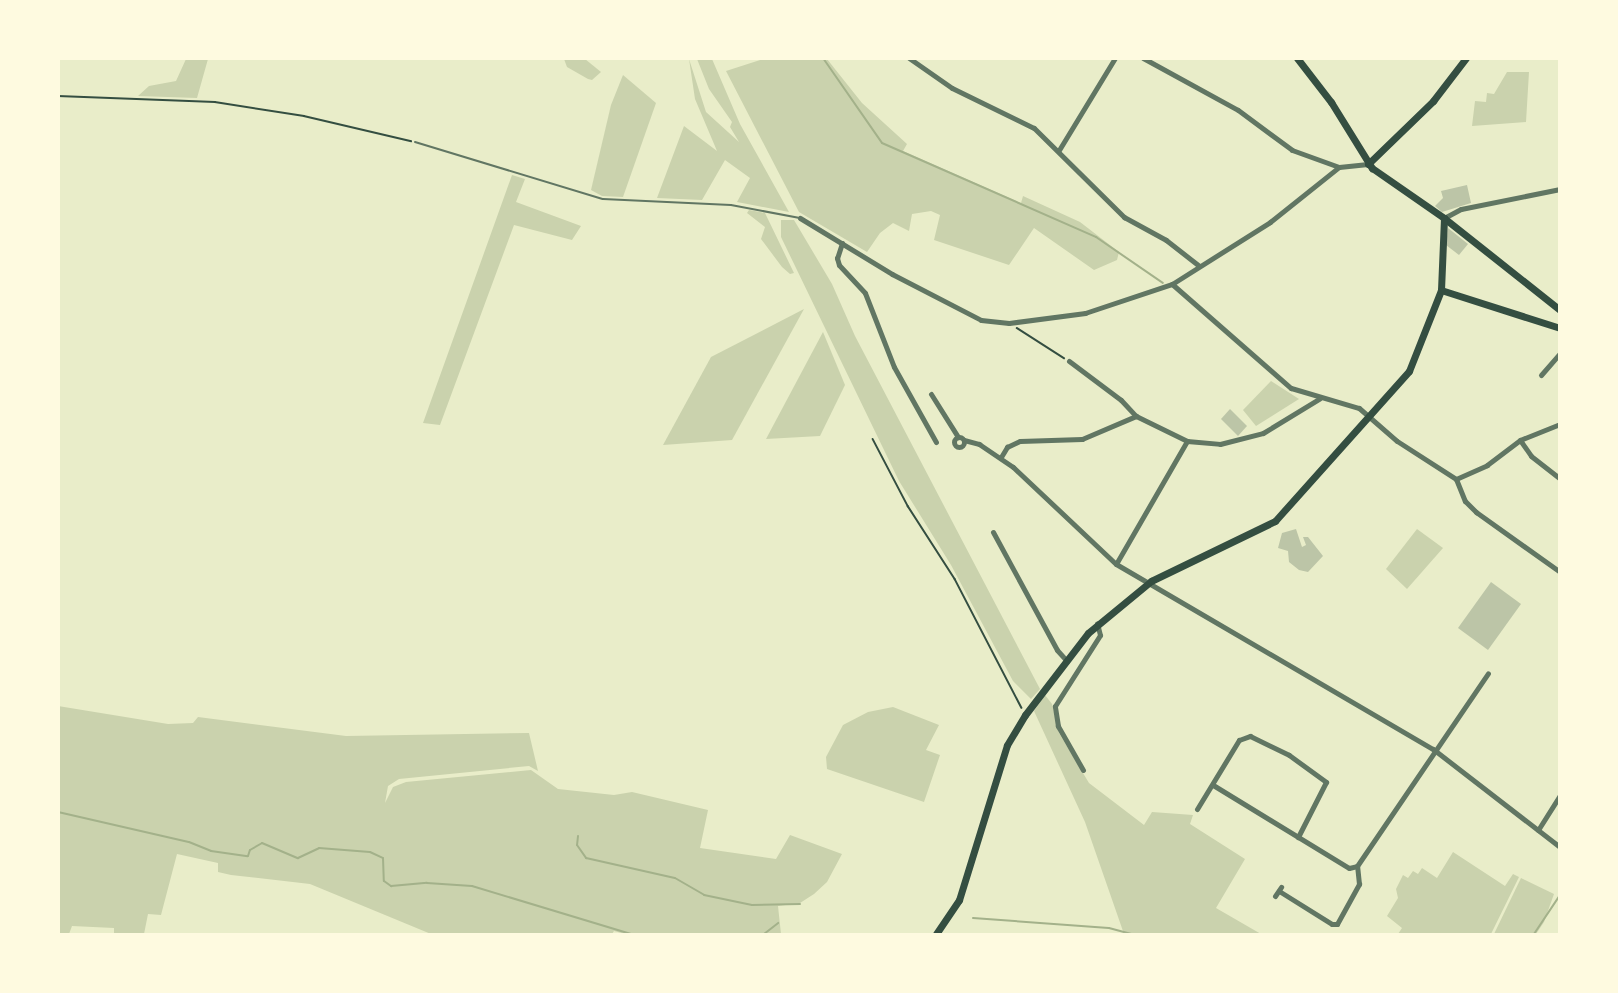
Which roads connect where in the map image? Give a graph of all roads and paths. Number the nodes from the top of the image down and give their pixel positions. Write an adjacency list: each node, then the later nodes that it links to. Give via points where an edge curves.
1 (909, 58): 8 (street, via 952,88 1021,120)
2 (1115, 58): 8 (street)
3 (1143, 58): 10 (street, via 1238,110 1292,150)
4 (1298, 58): 9 (main road, via 1331,102)
5 (1466, 58): 9 (main road, via 1433,101)
6 (58, 96): 7 (path, via 215,102 304,116)
7 (415, 142): 12 (lane, via 603,199 731,205)
8 (1059, 150): 15 (street, via 1124,217 1166,240)
9 (1368, 164): 10 (street); 13 (main road)
10 (1339, 166): 15 (street, via 1270,222)
11 (1560, 189): 13 (street, via 1461,209)
12 (800, 218): 14 (street)
13 (1444, 218): 17 (main road); 18 (main road)
14 (842, 243): 19 (street, via 981,320); 32 (street, via 839,265 865,293 894,367)
15 (1198, 265): 16 (street)
16 (1172, 284): 19 (street, via 1085,313); 25 (street, via 1280,379 1300,393)
17 (1441, 290): 20 (main road); 27 (main road, via 1413,364)
18 (1560, 310)
19 (1009, 323): 22 (path)
20 (1560, 328)
21 (1560, 353): 23 (street)
22 (1069, 362): 26 (street, via 1121,400)
23 (1541, 375)
24 (931, 394): 33 (street, via 961,439)
25 (1319, 399): 27 (street, via 1359,408); 31 (street, via 1252,437 1208,445)
26 (1136, 416): 31 (street); 33 (street, via 1082,438 1013,443)
27 (1366, 416): 34 (street); 39 (main road, via 1275,521)
28 (1560, 424): 30 (street)
29 (873, 439): 43 (path, via 908,506 955,579)
30 (1520, 440): 34 (street, via 1488,465); 35 (street, via 1531,456)
31 (1187, 441): 37 (street)
32 (936, 442)
33 (1001, 457): 37 (street)
34 (1456, 479): 38 (street, via 1476,512)
35 (1560, 479)
36 (993, 532): 41 (street, via 1057,650)
37 (1116, 564): 39 (street)
38 (1560, 572)
39 (1151, 581): 40 (main road); 44 (street)
40 (1097, 623): 41 (main road); 45 (street, via 1100,635 1055,706 1058,726)
41 (1067, 661): 43 (main road)
42 (1488, 673): 44 (street)
43 (1025, 715): 54 (main road, via 1001,758 959,900)
44 (1433, 749): 49 (street); 52 (street)
45 (1083, 770)
46 (1213, 785): 48 (street); 50 (street); 50 (street, via 1245,736 1289,755 1326,782)
47 (1560, 795): 49 (street)
48 (1197, 809)
49 (1538, 830): 51 (street)
50 (1298, 837): 52 (street, via 1349,868)
51 (1560, 847)
52 (1358, 866): 53 (street, via 1359,884 1337,924)
53 (1278, 891)
54 (936, 934)

